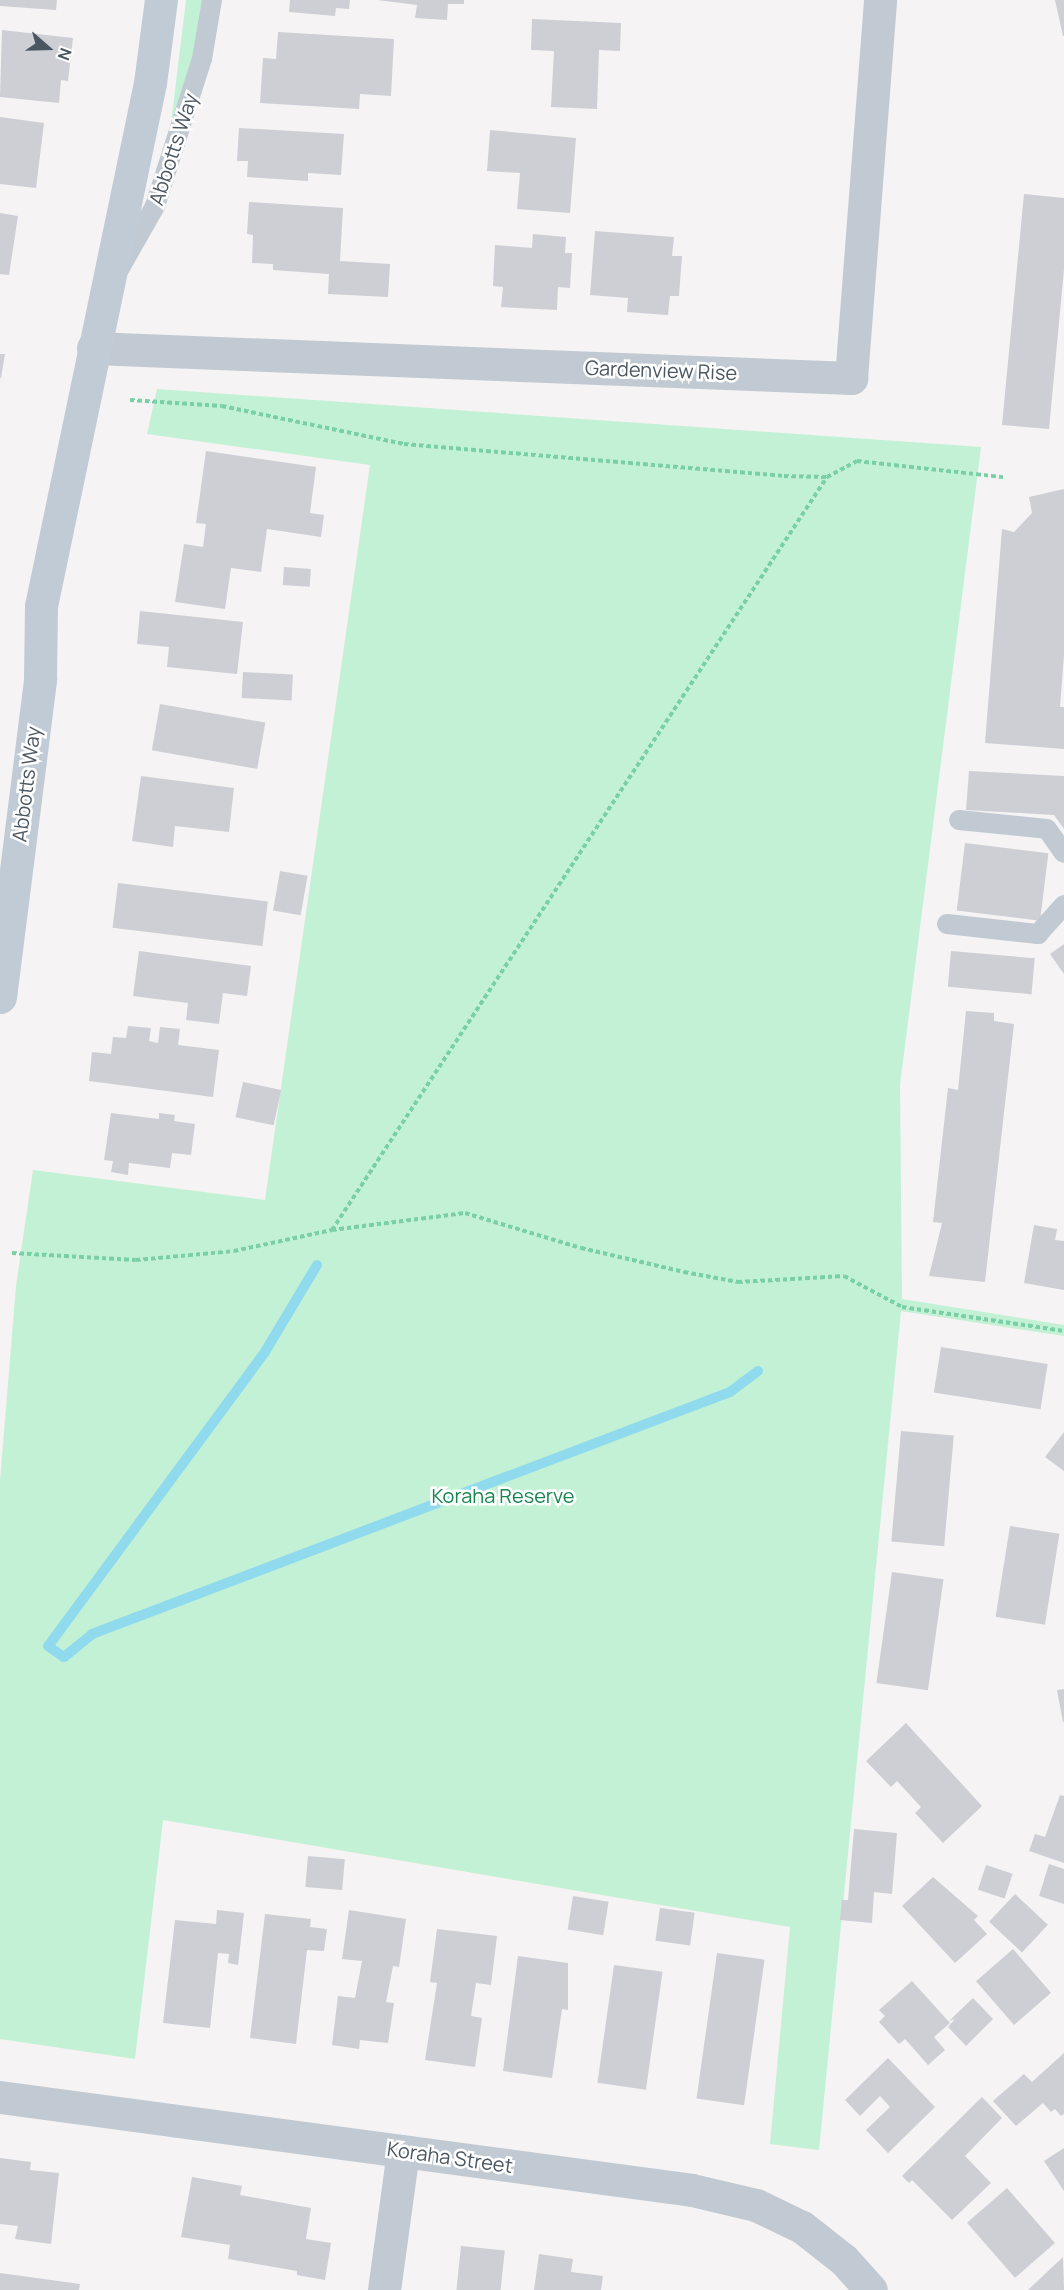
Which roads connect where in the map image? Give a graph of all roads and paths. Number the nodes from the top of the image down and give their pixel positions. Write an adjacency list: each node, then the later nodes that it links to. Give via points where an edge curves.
1 (161, 0): 4 (main road, Abbotts Way, via 150,83)
2 (212, 0): 4 (lane, Abbotts Way, via 202,59 155,206 129,256)
3 (880, 0): 5 (street, Gardenview Rise, via 851,378)
4 (107, 287): 5 (main road, Abbotts Way)
5 (93, 348): 13 (main road, Abbotts Way, via 57,537 61,606 40,680)
6 (129, 400): 7 (path, via 222,406 404,444)
7 (827, 477): 8 (path, via 857,461); 14 (path)
8 (1003, 477)
9 (959, 820): 10 (lane, via 1047,830)
10 (1064, 853)
11 (1064, 905): 12 (lane, via 1038,934)
12 (946, 924)
13 (0, 996)
14 (332, 1230): 15 (path, via 234,1251 135,1260); 16 (path, via 465,1213 581,1248 684,1272 738,1282 844,1276 902,1307)
15 (12, 1253)
16 (1064, 1331)
17 (0, 2097): 18 (street, Koraha Street)
18 (403, 2151): 19 (street); 20 (street, Koraha Street, via 692,2190 756,2205 802,2227 844,2260)
19 (384, 2290)
20 (871, 2290)

